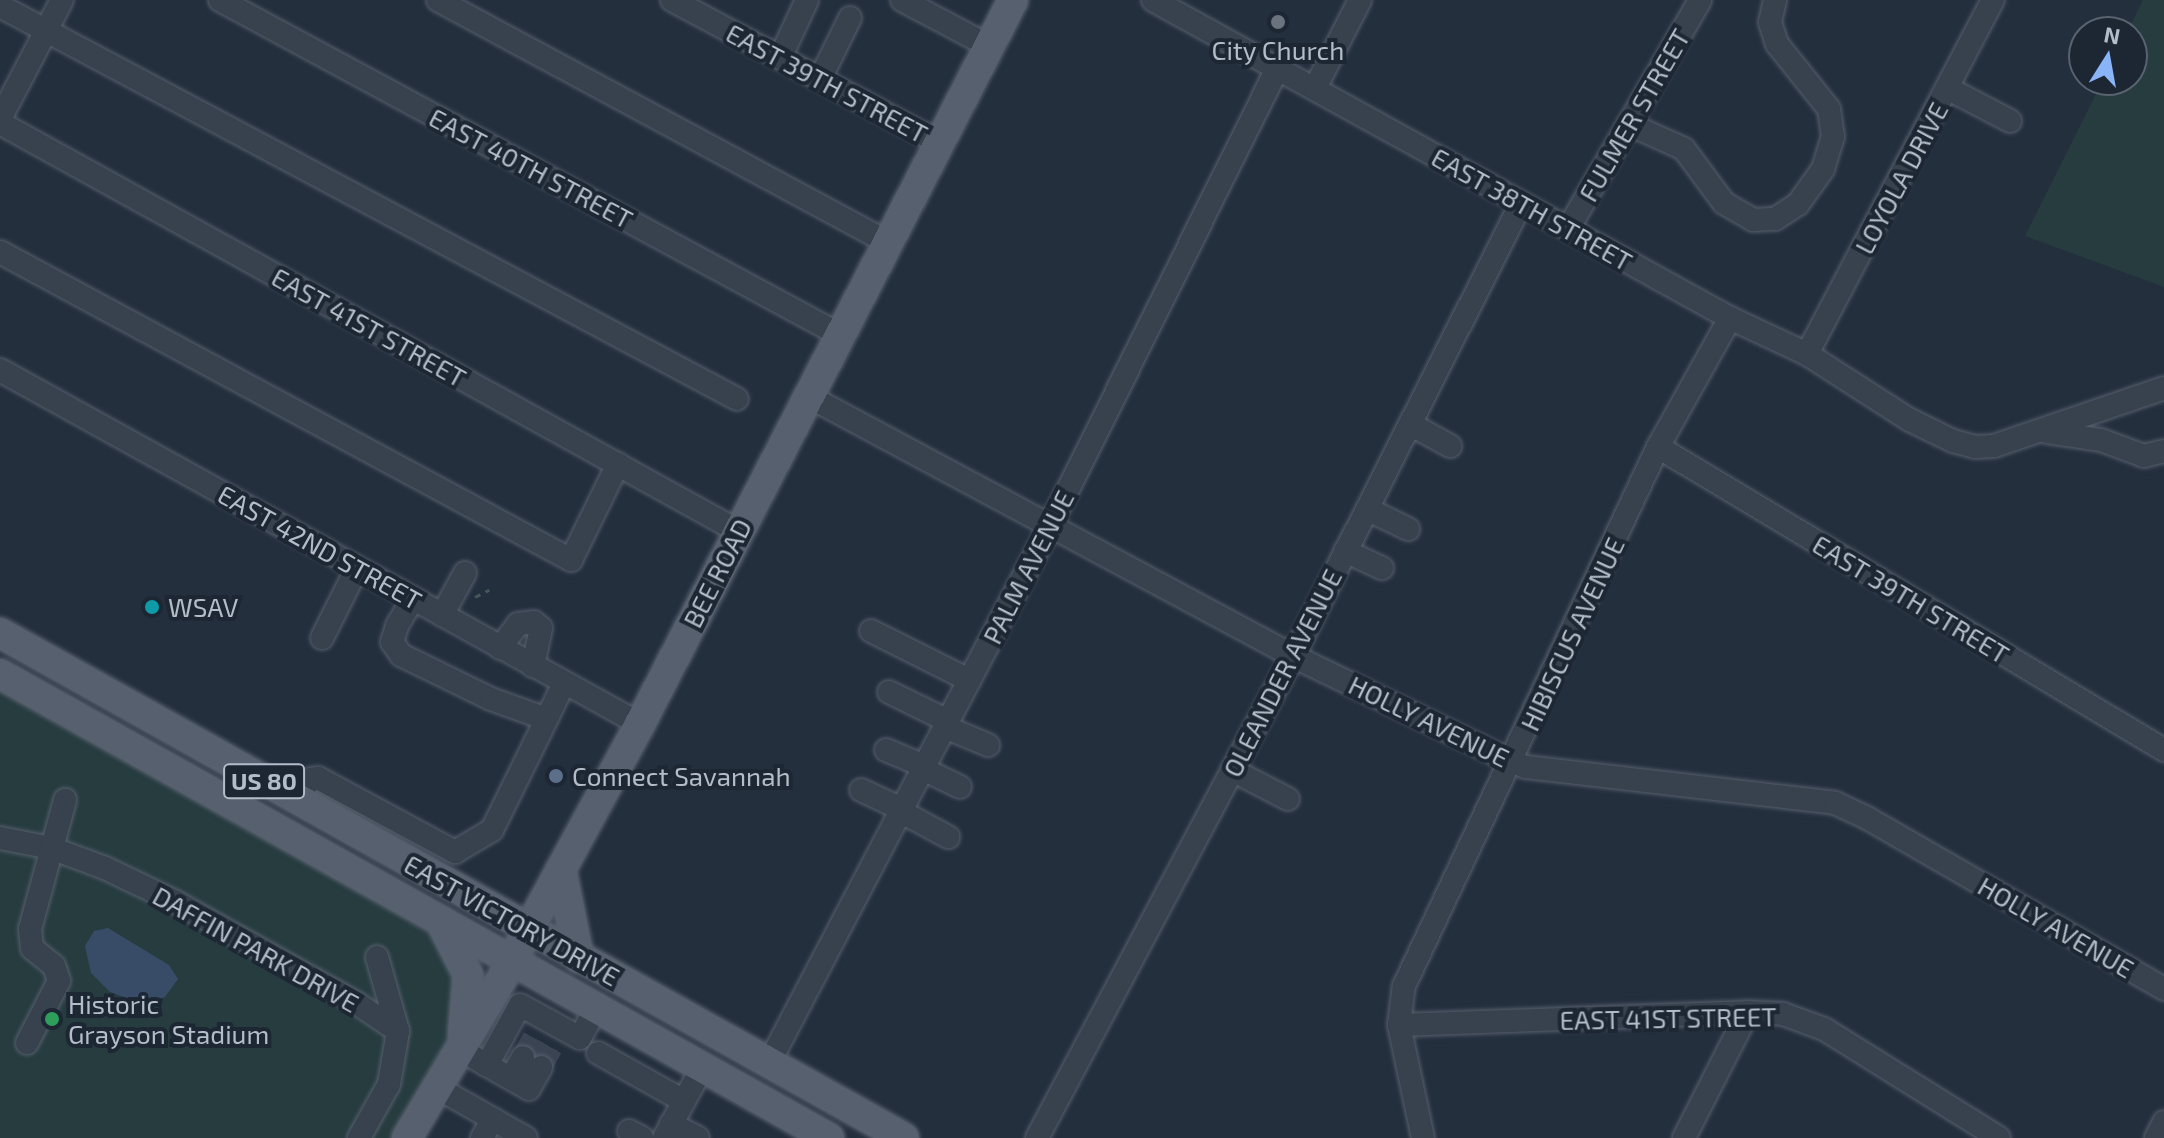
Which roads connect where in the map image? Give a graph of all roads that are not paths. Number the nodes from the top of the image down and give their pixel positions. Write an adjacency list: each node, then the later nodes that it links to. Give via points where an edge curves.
1 (62, 0): 17 (street)
2 (220, 0): 33 (street, EAST 40TH STREET)
3 (438, 0): 30 (street)
4 (672, 0): 15 (street, EAST 39TH STREET)
5 (795, 0): 19 (street)
6 (807, 0): 19 (street)
7 (902, 0): 18 (street)
8 (1013, 0): 18 (main road, BEE ROAD)
9 (1360, 0): 22 (street)
10 (1700, 0): 26 (street, FULMER STREET)
11 (1775, 0): 26 (street, via 1770,22 1777,44 1829,109 1833,137 1823,169 1798,204 1775,219 1753,220 1724,203 1684,149)
12 (1993, 0): 23 (street, LOYOLA DRIVE)
13 (1167, 3): 20 (street, EAST 38TH STREET)
14 (0, 6): 17 (street)
15 (700, 6): 19 (street, EAST 39TH STREET)
16 (850, 18): 21 (street)
17 (45, 32): 24 (street); 38 (street)
18 (989, 46): 27 (main road, BEE ROAD)
19 (775, 55): 21 (street, EAST 39TH STREET)
20 (1278, 67): 22 (street, EAST 38TH STREET); 46 (street, PALM AVENUE)
21 (820, 79): 27 (street, EAST 39TH STREET)
22 (1315, 88): 28 (street, EAST 38TH STREET)
23 (1949, 89): 25 (street); 34 (street, LOYOLA DRIVE)
24 (0, 121): 44 (street, EAST 41ST STREET)
25 (2010, 121)
26 (1629, 124): 29 (street, FULMER STREET)
27 (940, 143): 30 (main road, BEE ROAD)
28 (1521, 204): 29 (street, EAST 38TH STREET); 39 (street, OLEANDER AVENUE)
29 (1568, 229): 32 (street, EAST 38TH STREET)
30 (889, 243): 33 (main road, BEE ROAD)
31 (0, 252): 44 (street, via 571,560)
32 (1730, 318): 34 (street, EAST 38TH STREET); 42 (street, HIBISCUS AVENUE)
33 (842, 336): 37 (main road, BEE ROAD)
34 (1807, 354): 40 (street, EAST 38TH STREET, via 1910,420 1975,447)
35 (0, 370): 50 (street, EAST 42ND STREET)
36 (2164, 388): 40 (street, EAST 38TH STREET)
37 (808, 396): 46 (street, HOLLY AVENUE); 48 (main road, BEE ROAD)
38 (737, 399)
39 (1410, 424): 41 (street); 45 (street, OLEANDER AVENUE)
40 (2038, 431): 43 (street, via 2101,440 2144,456)
41 (1450, 446)
42 (1658, 447): 72 (street, EAST 39TH STREET); 73 (street, HIBISCUS AVENUE)
43 (2164, 451)
44 (618, 464): 48 (street, EAST 41ST STREET)
45 (1367, 509): 47 (street); 49 (street, OLEANDER AVENUE)
46 (1051, 524): 59 (street, HOLLY AVENUE); 62 (street, PALM AVENUE)
47 (1408, 529)
48 (738, 531): 67 (main road, BEE ROAD)
49 (1345, 551): 51 (street); 59 (street, OLEANDER AVENUE)
50 (357, 568): 53 (street, EAST 42ND STREET); 57 (street)
51 (1382, 568)
52 (465, 573): 54 (street)
53 (413, 599): 54 (street, EAST 42ND STREET); 66 (street, via 392,642 401,655 491,699)
54 (442, 615): 58 (street, EAST 42ND STREET)
55 (871, 631): 62 (street)
56 (0, 633): 65 (main road, EAST VICTORY DRIVE / US 80)
57 (322, 638)
58 (500, 648): 60 (street, EAST 42ND STREET); 60 (street, via 518,624 534,622 541,628)
59 (1293, 656): 73 (street, HOLLY AVENUE); 75 (street, OLEANDER AVENUE)
60 (533, 666): 63 (street, EAST 42ND STREET)
61 (0, 674): 69 (main road, EAST VICTORY DRIVE / US 80)
62 (969, 680): 68 (street, PALM AVENUE)
63 (564, 683): 66 (street); 67 (street, EAST 42ND STREET)
64 (889, 692): 68 (street)
65 (120, 701): 69 (street); 78 (main road, EAST VICTORY DRIVE / US 80)
66 (548, 716): 85 (street, via 492,830)
67 (640, 724): 86 (main road, BEE ROAD)
68 (946, 724): 70 (street); 74 (street, PALM AVENUE)
69 (103, 731): 87 (main road, EAST VICTORY DRIVE / US 80)
70 (988, 745)
71 (886, 750): 74 (street)
72 (2164, 750)
73 (1512, 762): 93 (street, HOLLY AVENUE, via 1835,803); 96 (street, HIBISCUS AVENUE, via 1404,986)
74 (923, 768): 76 (street); 81 (street, PALM AVENUE)
75 (1232, 770): 79 (street); 117 (street, OLEANDER AVENUE)
76 (960, 787)
77 (861, 790): 81 (street)
78 (295, 798): 85 (main road, EAST VICTORY DRIVE / US 80); 85 (street, via 318,778)
79 (1288, 799)
80 (65, 800): 84 (street)
81 (901, 810): 82 (street); 103 (street, PALM AVENUE)
82 (948, 837)
83 (0, 838): 84 (street, DAFFIN PARK DRIVE)
84 (51, 848): 98 (street, DAFFIN PARK DRIVE, via 176,902); 99 (street, via 30,940 54,966 59,981)
85 (441, 863): 88 (main road, EAST VICTORY DRIVE / US 80)
86 (561, 869): 88 (main road, BEE ROAD); 90 (main road)
87 (440, 920): 91 (main road, EAST VICTORY DRIVE / US 80); 100 (main road, via 468,975)
88 (528, 929): 90 (main road, EAST VICTORY DRIVE / US 80); 91 (main road, BEE ROAD)
89 (377, 957): 98 (street)
90 (579, 958): 103 (main road, EAST VICTORY DRIVE / US 80)
91 (511, 960): 92 (main road, EAST VICTORY DRIVE / US 80); 100 (main road, BEE ROAD)
92 (556, 985): 94 (main road, EAST VICTORY DRIVE / US 80); 97 (street)
93 (2164, 989)
94 (596, 1008): 97 (street, via 580,1038); 105 (main road, EAST VICTORY DRIVE / US 80)
95 (1748, 1012): 96 (street, EAST 41ST STREET); 119 (street); 120 (street, EAST 41ST STREET, via 1783,1014 1824,1029)
96 (1399, 1025): 118 (street, HIBISCUS AVENUE)
97 (547, 1028): 104 (street, via 520,1005)
98 (398, 1031): 111 (street, via 389,1084)
99 (27, 1043)
100 (461, 1047): 104 (street); 106 (main road, BEE ROAD)
101 (598, 1053): 107 (street)
102 (532, 1062): 104 (street, via 529,1089)
103 (769, 1063): 116 (main road, EAST VICTORY DRIVE / US 80)
104 (487, 1065)
105 (702, 1068): 107 (street); 115 (main road, EAST VICTORY DRIVE / US 80)
106 (438, 1088): 109 (street); 112 (main road, BEE ROAD)
107 (684, 1101): 110 (street)
108 (2164, 1122): 121 (street)
109 (488, 1129): 113 (street)
110 (668, 1131): 114 (street)
111 (359, 1138)
112 (408, 1138)
113 (526, 1138)
114 (698, 1138)
115 (829, 1138)
116 (904, 1138)
117 (1037, 1138)
118 (1423, 1138)
119 (1684, 1138)
120 (1999, 1138)
121 (2156, 1138)

